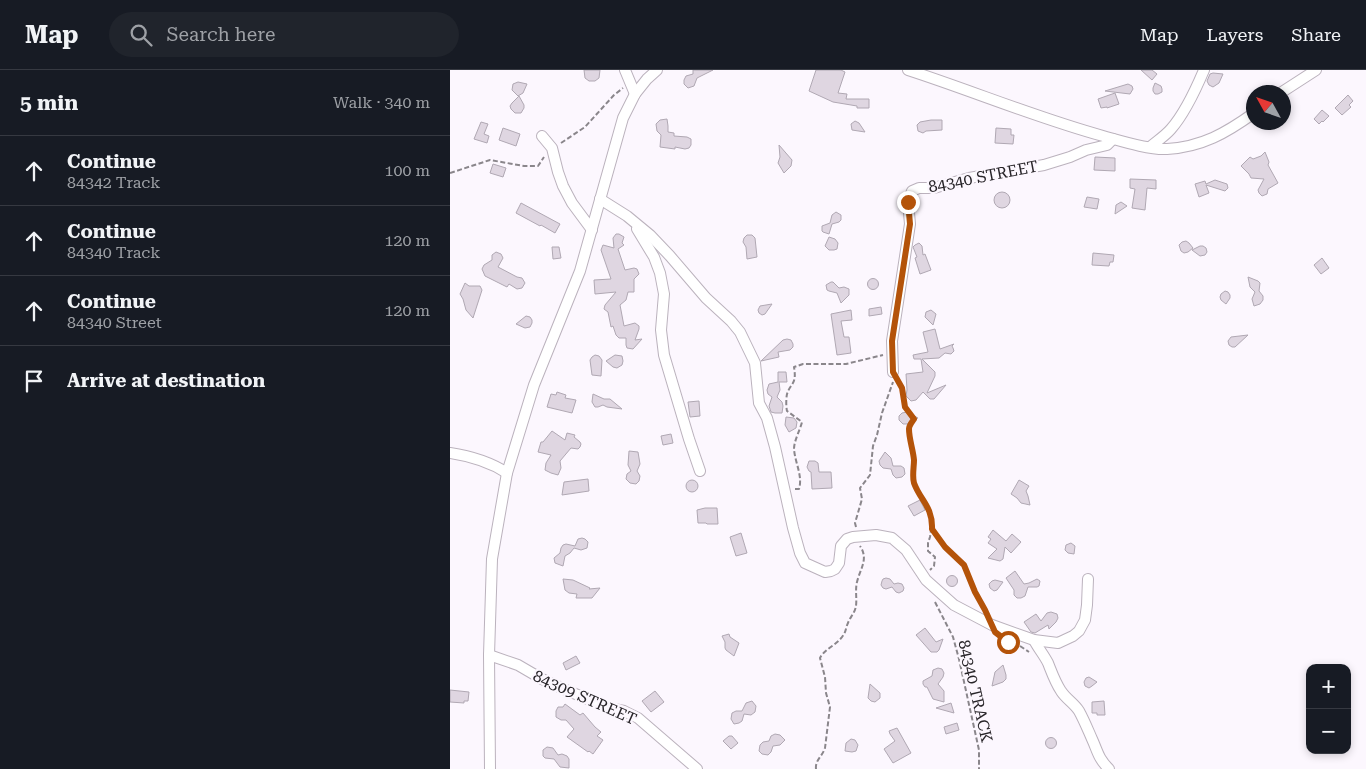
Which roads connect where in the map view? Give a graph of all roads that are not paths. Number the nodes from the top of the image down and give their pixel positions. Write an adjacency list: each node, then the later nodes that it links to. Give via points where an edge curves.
1 (624, 70): 7 (street)
2 (657, 70): 7 (street)
3 (908, 70): 10 (street)
4 (1204, 70): 11 (street, via 1171,129)
5 (1316, 70): 6 (street)
6 (1291, 86)
7 (635, 94): 12 (street, via 623,118)
8 (1246, 119): 11 (street, via 1210,140 1166,149)
9 (542, 136): 14 (street, via 552,148 567,194)
10 (1113, 139): 11 (street); 15 (street, 84340 STREET, via 1107,145 1044,164 912,191 908,202 910,224 892,341)
11 (1150, 147)
12 (600, 199): 13 (street); 14 (street)
13 (627, 216): 17 (street, via 643,238 660,273 664,294 661,330 664,355); 20 (street, via 650,235 731,321 749,348 755,363 759,403 767,418 805,563 825,572 831,571 836,569 841,546 851,538 876,535 892,538 906,550 926,580 954,604 992,625)
14 (592, 230): 18 (street, via 580,271 534,386)
15 (893, 372)
16 (450, 453): 18 (street, via 480,460)
17 (700, 471)
18 (507, 474): 21 (street, via 492,559)
19 (1088, 579): 20 (street, via 1085,620 1079,631 1058,643)
20 (1034, 640): 24 (street, via 1065,697 1079,711 1096,752)
21 (489, 655): 22 (street); 23 (street, 84309 STREET, via 518,665 574,694 638,718)
22 (490, 769)
23 (697, 769)
24 (1109, 769)

